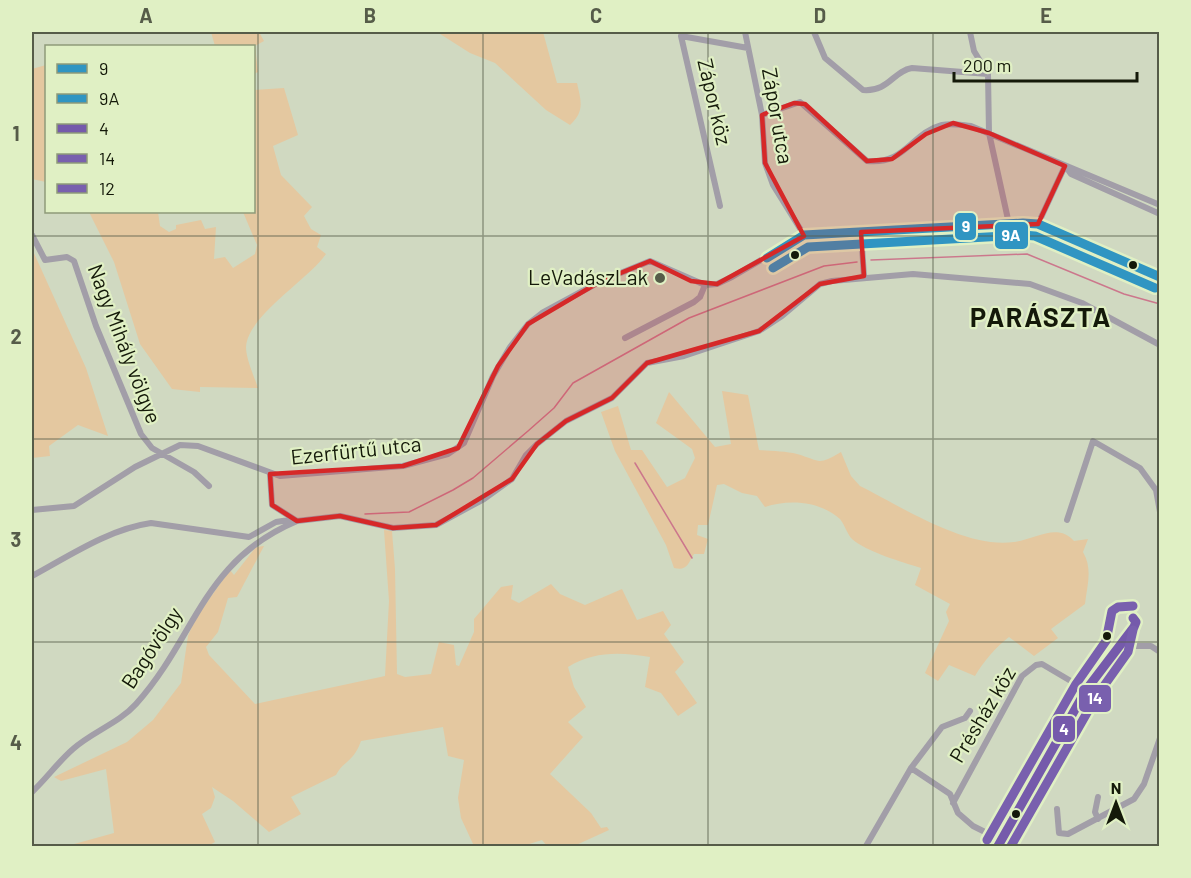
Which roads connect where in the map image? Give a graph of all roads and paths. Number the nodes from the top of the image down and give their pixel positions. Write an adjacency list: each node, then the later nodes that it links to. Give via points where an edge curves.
1 (745, 32): 4 (street, Zápor utca)
2 (814, 32): 5 (street, via 825,58 863,90 882,88 912,68)
3 (970, 32): 5 (street, via 974,51)
4 (748, 48): 6 (street, Zápor utca); 9 (street, Zápor köz, via 681,36)
5 (988, 74): 7 (street)
6 (762, 116): 7 (street, via 800,102 867,161 878,162 899,155 940,125 971,126); 16 (street, Zápor utca, via 765,163 773,185)
7 (988, 133): 8 (street); 12 (street)
8 (1065, 166): 10 (street); 11 (street, via 1071,174); 13 (street)
9 (720, 206)
10 (1160, 206)
11 (1160, 214)
12 (1009, 224): 13 (street); 14 (street)
13 (1038, 225): 18 (street)
14 (861, 232): 16 (street); 17 (street)
15 (32, 235): 22 (street, Nagy Mihály völgye, via 45,260 67,257 74,261 106,353 141,434)
16 (804, 235): 19 (street, via 732,277)
17 (864, 276): 21 (street, via 913,274 1030,284 1082,303); 29 (street, via 820,284 759,331 684,356 647,363 612,398 566,421 537,444 512,478 497,490 436,525 393,528 340,516)
18 (1160, 277)
19 (705, 285): 20 (street, via 694,302); 23 (street, Ezerfürtű utca, via 650,261 601,281 542,313 510,347 464,443 448,454 403,466 354,472)
20 (626, 338)
21 (1160, 345)
22 (161, 455): 23 (street, Ezerfürtű utca, via 180,445 198,446); 24 (street, via 194,472); 25 (street, Ezerfürtű utca, via 74,506)
23 (270, 474): 29 (street, via 272,505)
24 (209, 486)
25 (32, 510)
26 (1160, 512): 28 (street, via 1156,490 1140,468 1093,441)
27 (289, 520): 30 (street, via 276,522 249,537 151,523 102,539)
28 (1067, 520)
29 (297, 521): 36 (street, Bagóvölgy, via 248,548 230,566 201,603 160,674 136,704 73,749)
30 (32, 576)
31 (1160, 651): 32 (street, via 1151,646 1117,646)
32 (1086, 690): 38 (street, Présház köz, via 1042,664 1030,668); 41 (street)
33 (970, 711): 35 (street, via 965,718 942,727)
34 (1160, 738): 40 (street, via 1144,784 1134,799)
35 (910, 768): 38 (street, via 950,794); 42 (street)
36 (32, 792)
37 (1098, 797): 40 (street)
38 (953, 803): 41 (street, via 973,826)
39 (1057, 809): 40 (street, via 1059,833 1068,834)
40 (1098, 819)
41 (1000, 843)
42 (866, 846)

